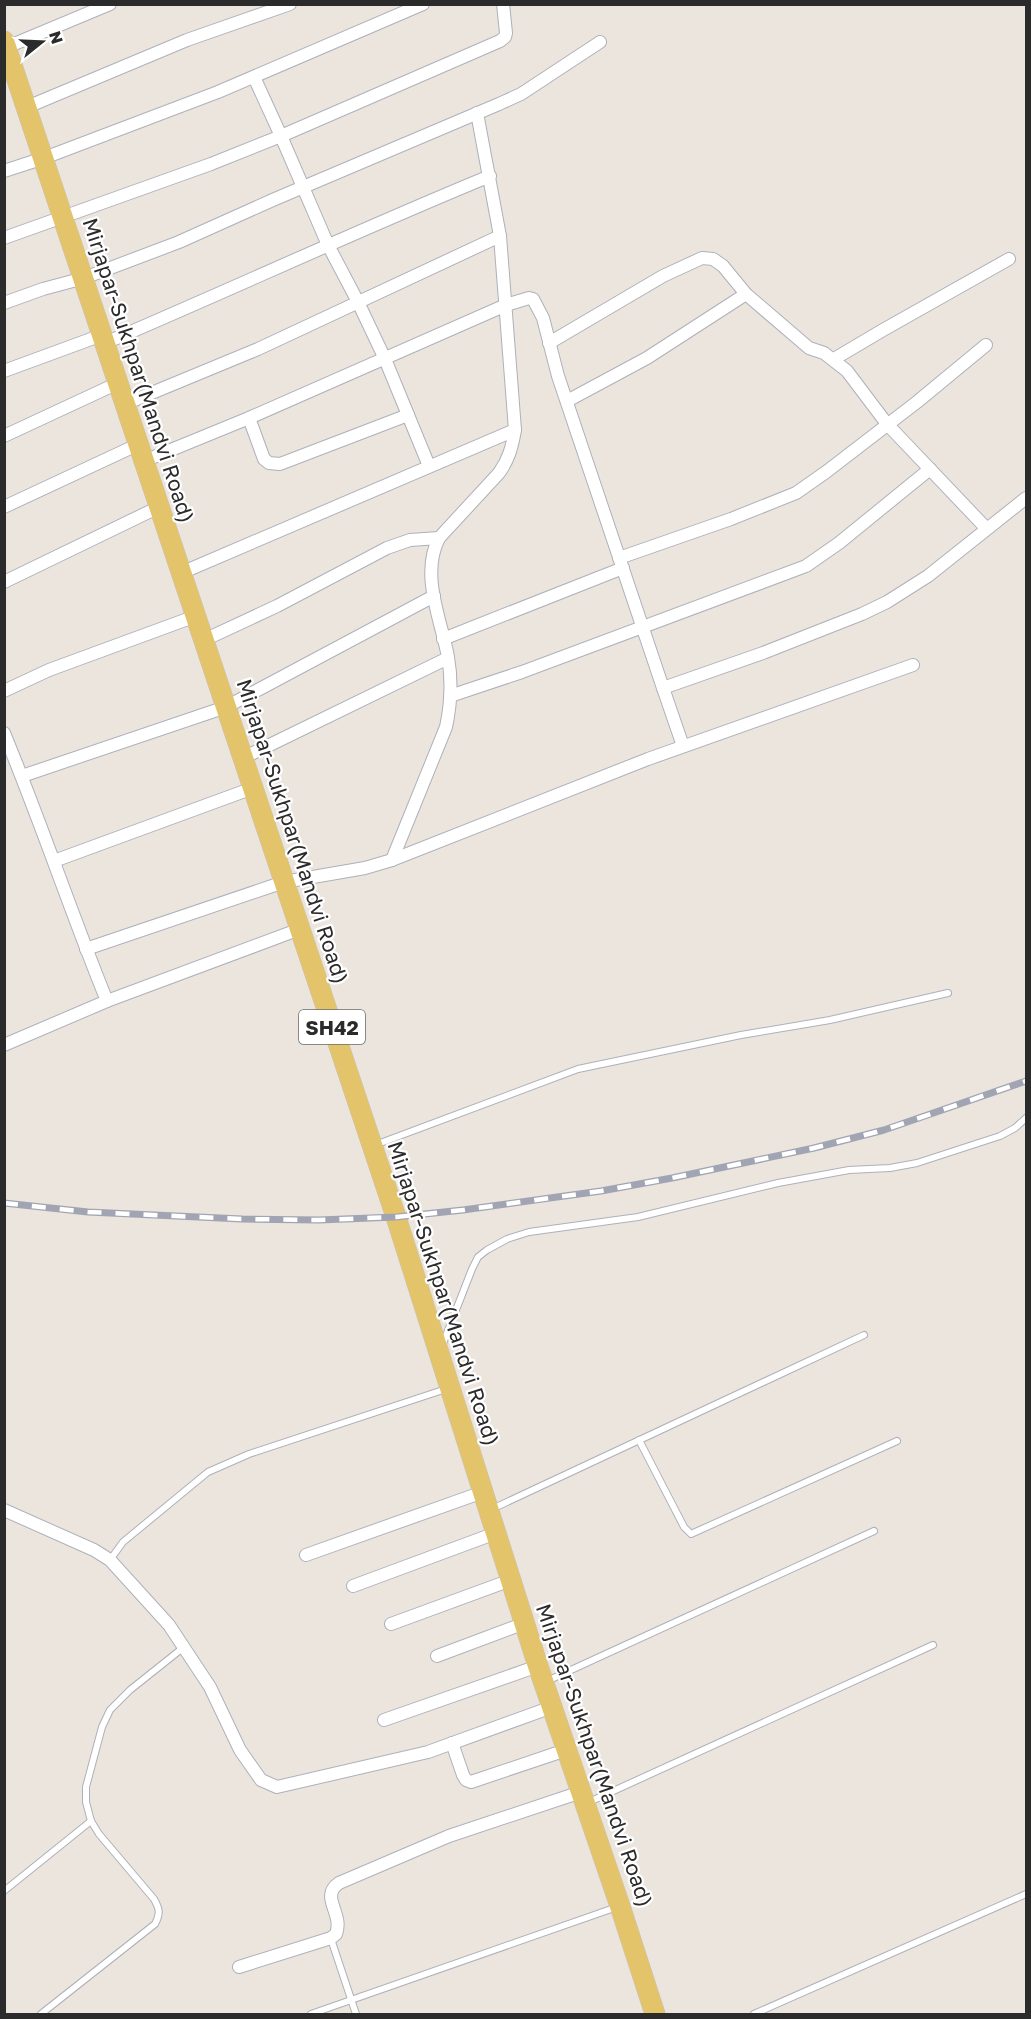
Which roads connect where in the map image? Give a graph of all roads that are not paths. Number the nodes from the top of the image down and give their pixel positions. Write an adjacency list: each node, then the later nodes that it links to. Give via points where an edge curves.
1 (110, 4): 6 (street)
2 (290, 4): 8 (street, via 187,40)
3 (423, 4): 7 (street)
4 (503, 4): 10 (street, via 506,33 500,41)
5 (600, 42): 9 (street, via 521,93)
6 (5, 44): 8 (main road, Mirjapar-Sukhpar(Mandvi Road) / SH42)
7 (254, 77): 10 (street); 11 (street)
8 (27, 107): 11 (main road, Mirjapar-Sukhpar(Mandvi Road) / SH42)
9 (477, 113): 13 (street); 14 (street)
10 (282, 136): 14 (street); 15 (street)
11 (44, 158): 12 (street); 15 (main road, Mirjapar-Sukhpar(Mandvi Road) / SH42)
12 (4, 171)
13 (490, 176): 16 (street); 18 (street)
14 (303, 186): 18 (street); 20 (street, via 179,242)
15 (63, 216): 17 (street); 20 (main road, Mirjapar-Sukhpar(Mandvi Road) / SH42)
16 (501, 236): 22 (street); 24 (street)
17 (4, 238)
18 (328, 245): 22 (street); 25 (street)
19 (1009, 259): 29 (street)
20 (84, 278): 23 (street); 25 (main road, Mirjapar-Sukhpar(Mandvi Road) / SH42)
21 (746, 294): 26 (street, via 723,266 702,258 663,276); 29 (street, via 809,348); 32 (street, via 647,358)
22 (358, 302): 28 (street); 33 (street)
23 (4, 303)
24 (506, 305): 26 (street, via 533,299); 28 (street); 37 (street)
25 (104, 339): 30 (street); 31 (main road, Mirjapar-Sukhpar(Mandvi Road) / SH42)
26 (549, 343): 32 (street)
27 (986, 345): 36 (street)
28 (384, 359): 34 (street); 35 (street)
29 (834, 359): 36 (street)
30 (4, 371)
31 (118, 383): 33 (main road, Mirjapar-Sukhpar(Mandvi Road) / SH42); 38 (street)
32 (567, 401): 47 (street)
33 (125, 404): 39 (main road, Mirjapar-Sukhpar(Mandvi Road) / SH42)
34 (408, 414): 35 (street, via 280,464 264,459); 40 (street)
35 (249, 418): 39 (street)
36 (887, 424): 41 (street); 47 (street, via 796,493)
37 (515, 430): 40 (street); 46 (street, via 507,462)
38 (4, 436)
39 (141, 453): 43 (street); 44 (main road, Mirjapar-Sukhpar(Mandvi Road) / SH42)
40 (429, 466): 48 (street)
41 (930, 469): 45 (street); 52 (street, via 806,566)
42 (1026, 498): 45 (street)
43 (4, 507)
44 (159, 507): 48 (main road, Mirjapar-Sukhpar(Mandvi Road) / SH42); 49 (street)
45 (986, 528): 57 (street, via 928,576 878,606)
46 (439, 538): 50 (street, via 433,549); 54 (street, via 410,540 387,548)
47 (621, 563): 52 (street); 53 (street)
48 (181, 573): 51 (main road, Mirjapar-Sukhpar(Mandvi Road) / SH42)
49 (4, 582)
50 (434, 596): 53 (street); 60 (street)
51 (196, 616): 54 (main road, Mirjapar-Sukhpar(Mandvi Road) / SH42); 58 (street, via 48,670)
52 (642, 627): 57 (street); 59 (street)
53 (443, 639): 55 (street)
54 (204, 640): 60 (main road, Mirjapar-Sukhpar(Mandvi Road) / SH42)
55 (448, 658): 59 (street); 63 (street)
56 (913, 665): 62 (street)
57 (663, 688): 62 (street)
58 (4, 691)
59 (450, 696): 66 (street, via 446,727)
60 (226, 707): 63 (main road, Mirjapar-Sukhpar(Mandvi Road) / SH42); 64 (street)
61 (4, 734): 64 (street)
62 (683, 746): 66 (street)
63 (243, 758): 65 (main road, Mirjapar-Sukhpar(Mandvi Road) / SH42)
64 (22, 776): 67 (street)
65 (253, 788): 67 (street); 68 (main road, Mirjapar-Sukhpar(Mandvi Road) / SH42)
66 (392, 860): 68 (street)
67 (54, 861): 70 (street)
68 (284, 882): 69 (main road, Mirjapar-Sukhpar(Mandvi Road) / SH42); 70 (street)
69 (300, 929): 72 (street); 75 (main road, Mirjapar-Sukhpar(Mandvi Road) / SH42)
70 (86, 949): 72 (street)
71 (948, 993): 75 (lane, via 578,1069)
72 (107, 1002): 73 (street)
73 (4, 1045)
74 (1026, 1118): 77 (lane, via 1000,1136 917,1163 837,1172 638,1217 529,1232 507,1239 478,1257)
75 (372, 1147): 77 (main road, Mirjapar-Sukhpar(Mandvi Road) / SH42)
76 (864, 1335): 79 (lane)
77 (439, 1354): 78 (main road, Mirjapar-Sukhpar(Mandvi Road) / SH42)
78 (450, 1388): 81 (main road, Mirjapar-Sukhpar(Mandvi Road) / SH42); 86 (lane, via 249,1454 208,1472 123,1542)
79 (639, 1440): 80 (lane, via 691,1534); 81 (lane)
80 (897, 1441)
81 (486, 1501): 84 (main road, Mirjapar-Sukhpar(Mandvi Road) / SH42); 85 (street)
82 (4, 1510): 86 (street)
83 (874, 1531): 94 (lane)
84 (496, 1533): 87 (main road, Mirjapar-Sukhpar(Mandvi Road) / SH42); 88 (street)
85 (306, 1555)
86 (110, 1560): 92 (street)
87 (511, 1580): 89 (main road, Mirjapar-Sukhpar(Mandvi Road) / SH42); 90 (street)
88 (353, 1586)
89 (525, 1623): 93 (street); 94 (main road, Mirjapar-Sukhpar(Mandvi Road) / SH42)
90 (392, 1624)
91 (933, 1645): 99 (lane)
92 (184, 1647): 97 (street, via 210,1687 240,1750 268,1785 277,1787 400,1759); 100 (lane, via 110,1710 86,1788)
93 (437, 1656)
94 (541, 1675): 95 (main road, Mirjapar-Sukhpar(Mandvi Road) / SH42); 96 (street)
95 (552, 1707): 97 (street); 98 (main road, Mirjapar-Sukhpar(Mandvi Road) / SH42)
96 (384, 1720)
97 (452, 1743): 98 (street, via 463,1775 471,1782)
98 (566, 1750): 99 (main road, Mirjapar-Sukhpar(Mandvi Road) / SH42)
99 (583, 1798): 103 (main road, Mirjapar-Sukhpar(Mandvi Road) / SH42); 104 (street, via 449,1836 339,1883 330,1894 339,1920)
100 (91, 1821): 101 (lane); 108 (lane, via 154,1899 159,1917)
101 (4, 1891)
102 (1026, 1894): 111 (lane)
103 (620, 1906): 106 (lane); 107 (main road, Mirjapar-Sukhpar(Mandvi Road) / SH42)
104 (331, 1938): 105 (street); 106 (lane)
105 (238, 1967)
106 (351, 2000): 109 (lane); 110 (lane)
107 (653, 2013)
108 (41, 2014)
109 (310, 2014)
110 (356, 2014)
111 (754, 2014)

